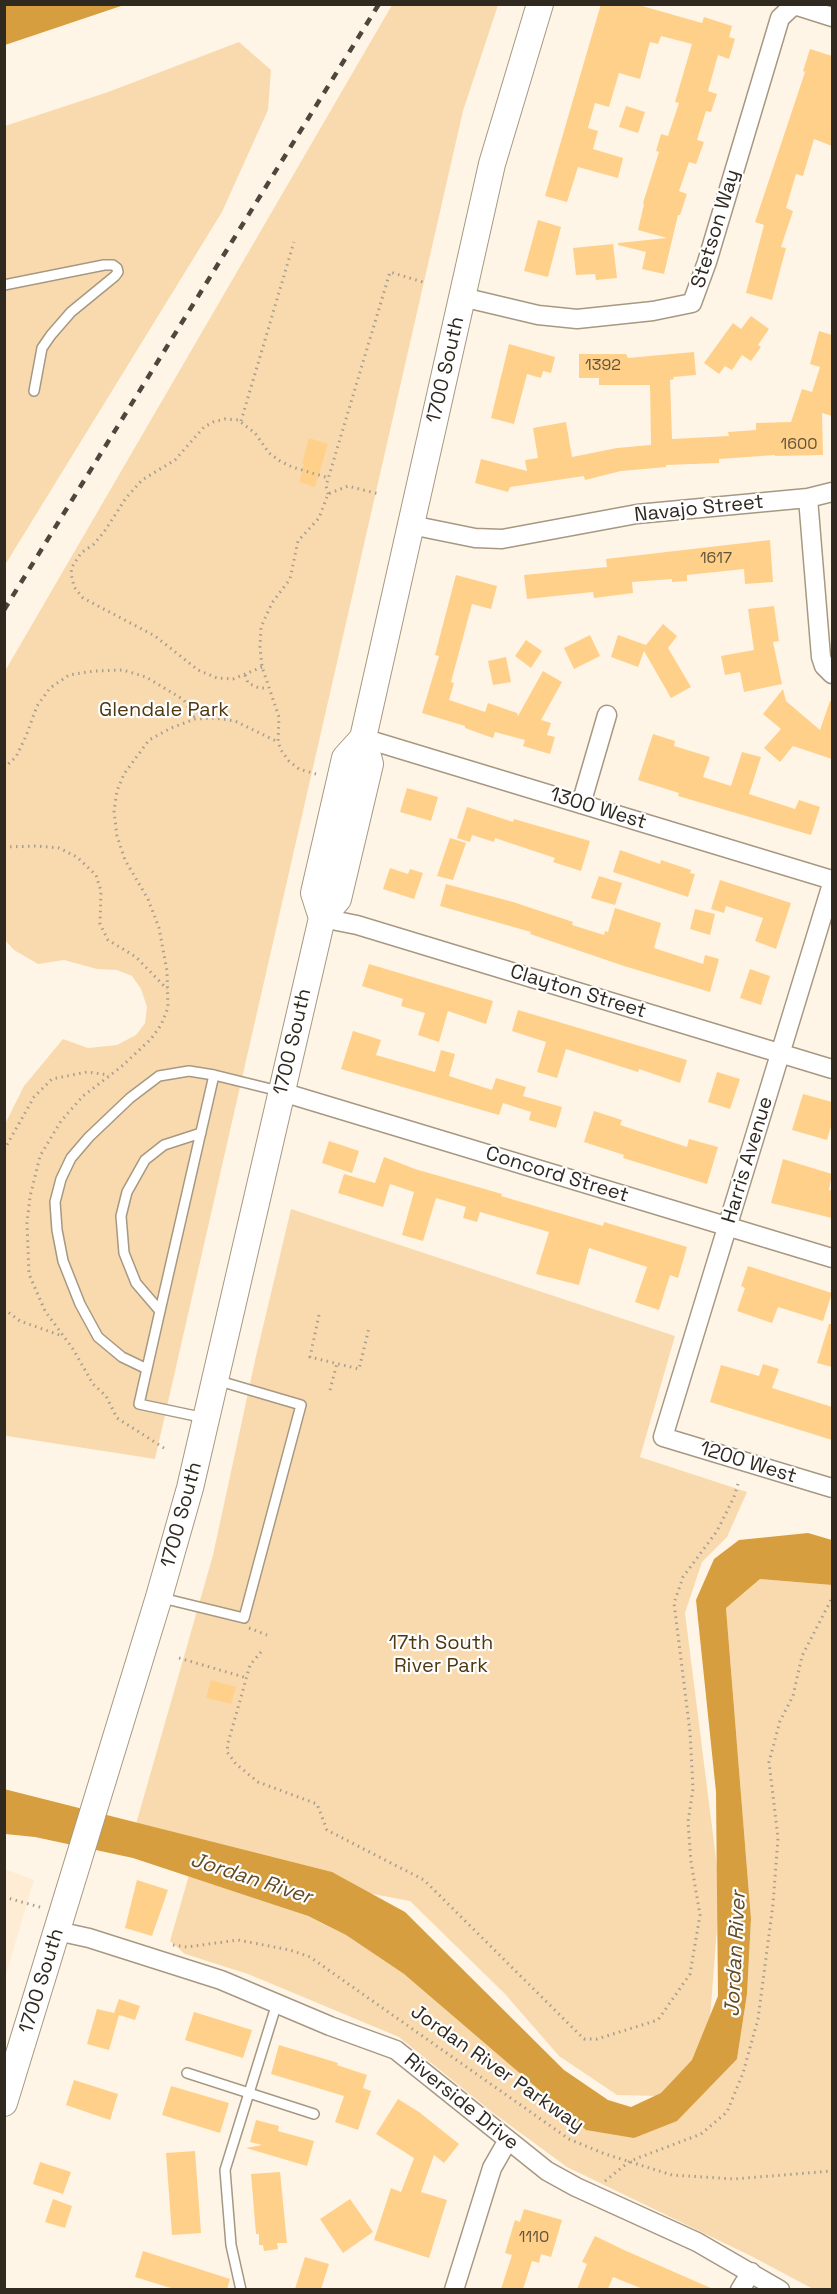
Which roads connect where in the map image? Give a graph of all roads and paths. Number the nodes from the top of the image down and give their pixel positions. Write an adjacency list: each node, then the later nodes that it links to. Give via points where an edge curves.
1 (540, 4): 7 (street, 1700 South, via 492,164)
2 (793, 5): 3 (street); 7 (street, Stetson Way, via 780,18 692,303 577,319 538,315)
3 (832, 17)
4 (294, 242): 9 (path)
5 (426, 283): 10 (path, via 390,272)
6 (4, 285): 8 (lane, via 104,265 117,268 115,276 71,312 42,348)
7 (462, 297): 15 (street, 1700 South)
8 (34, 391)
9 (241, 422): 10 (path, via 280,461); 18 (path, via 225,419 204,427 175,459 142,480 104,532 76,559 71,573 74,587 83,598 155,636 198,670 225,679)
10 (329, 478): 12 (path)
11 (832, 492): 14 (street)
12 (328, 494): 13 (path, via 348,486); 16 (path, via 319,518 298,541 290,579 261,627)
13 (379, 494)
14 (808, 498): 15 (street, Navajo Street, via 637,514 502,538 476,538); 17 (street, via 821,657)
15 (411, 525): 22 (street, 1700 South)
16 (262, 667): 18 (path); 19 (path)
17 (832, 674)
18 (245, 675): 19 (path, via 248,683)
19 (268, 688): 23 (path, via 279,717)
20 (607, 715): 26 (street)
21 (195, 719): 23 (path, via 235,721); 24 (path, via 184,700 146,677 123,669 69,675 50,688 37,705 16,757); 30 (path, via 149,740 124,774 114,810 125,860 148,898 159,928)
22 (363, 738): 26 (street, 1300 West); 29 (street, 1700 South, via 370,764 365,787 339,899)
23 (278, 742): 25 (path, via 299,769)
24 (4, 768)
25 (316, 774)
26 (581, 804): 28 (street, 1300 West)
27 (4, 847): 30 (path, via 59,848 77,858 96,875 101,891 100,924 108,940 136,957)
28 (832, 882): 31 (street, Harris Avenue)
29 (322, 918): 31 (street, Clayton Street, via 357,925); 35 (street, 1700 South)
30 (168, 990): 33 (path, via 168,1008 151,1039)
31 (781, 1053): 32 (street, Clayton Street); 38 (street, Harris Avenue)
32 (832, 1069)
33 (109, 1075): 37 (path, via 87,1072 52,1079 34,1097); 44 (path, via 61,1121 40,1156 30,1197 29,1274 45,1311)
34 (214, 1075): 35 (lane); 36 (lane); 46 (lane, via 189,1071 159,1076 89,1137 71,1158 58,1191 57,1230 63,1261 80,1304 98,1337 122,1357)
35 (282, 1092): 38 (street, Concord Street); 47 (street, 1700 South)
36 (201, 1133): 41 (lane); 41 (lane, via 164,1144 145,1160 127,1192 123,1208 124,1253 136,1282)
37 (4, 1150)
38 (728, 1227): 39 (street, Concord Street); 50 (street, Harris Avenue)
39 (832, 1258)
40 (4, 1309): 44 (path, via 20,1321)
41 (160, 1311): 46 (lane)
42 (319, 1315): 45 (path, via 310,1357)
43 (369, 1328): 45 (path, via 359,1369)
44 (63, 1337): 51 (path, via 93,1384 106,1396 117,1418)
45 (337, 1363): 48 (path)
46 (147, 1369): 49 (lane, via 139,1404)
47 (216, 1380): 49 (street, 1700 South); 56 (lane, via 301,1405)
48 (330, 1390)
49 (207, 1418): 54 (street, 1700 South)
50 (663, 1437): 53 (street, 1200 West)
51 (164, 1448)
52 (738, 1484): 60 (path, via 717,1532 683,1577 674,1603 690,1732 693,1789 688,1822 699,1915 690,1974 658,2020 597,2039 584,2038 424,1880 327,1830 317,1804 258,1782 236,1764 227,1752 228,1743)
53 (832, 1488)
54 (159, 1597): 56 (lane); 63 (street, 1700 South)
55 (832, 1598): 71 (path, via 802,1656 793,1696 780,1721 769,1762 778,1838 768,1955 758,2019 742,2073 727,2112 701,2134)
56 (244, 1618): 57 (path, via 249,1628)
57 (267, 1635)
58 (261, 1652): 60 (path, via 250,1665)
59 (179, 1658): 60 (path)
60 (246, 1678)
61 (4, 1898): 62 (path)
62 (38, 1907)
63 (57, 1931): 65 (street, Riverside Drive, via 222,1980); 68 (street, 1700 South)
64 (169, 1944): 71 (path, Jordan River Parkway, via 187,1947 238,1940 310,1957 569,2139)
65 (277, 2003): 67 (lane); 70 (street, Riverside Drive, via 396,2050)
66 (187, 2073): 67 (lane)
67 (248, 2092): 69 (lane); 75 (lane, via 225,2170 231,2246)
68 (4, 2103)
69 (314, 2114)
70 (508, 2140): 73 (street, Riverside Drive, via 547,2171); 76 (street, via 492,2168)
71 (630, 2161): 72 (path, Jordan River Parkway, via 672,2175 734,2179); 73 (path, via 603,2182)
72 (832, 2171)
73 (596, 2196): 74 (street, Riverside Drive, via 697,2241)
74 (751, 2272): 77 (street); 78 (street, Riverside Drive)
75 (241, 2289)
76 (454, 2289)
77 (740, 2289)
78 (780, 2289)

